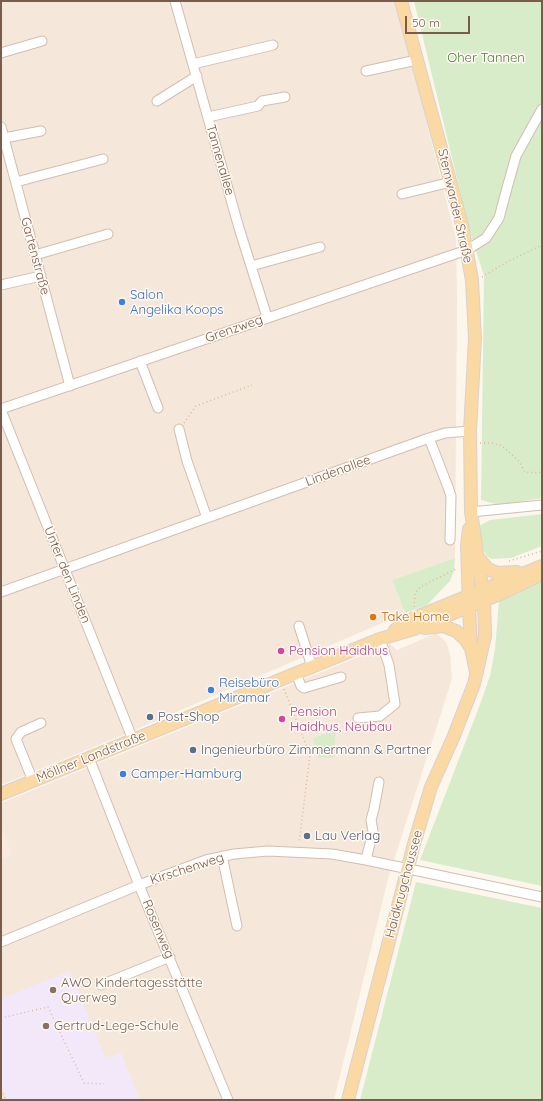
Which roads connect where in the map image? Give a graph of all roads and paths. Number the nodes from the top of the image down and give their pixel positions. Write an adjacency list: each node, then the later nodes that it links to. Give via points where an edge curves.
1 (176, 1): 7 (street, Tannenallee)
2 (401, 1): 6 (main road, Stemwarder Straße)
3 (42, 41): 5 (street)
4 (273, 45): 7 (street)
5 (1, 53)
6 (418, 60): 8 (street); 19 (main road, Stemwarder Straße)
7 (193, 64): 9 (street, Tannenallee)
8 (366, 71)
9 (196, 76): 11 (street); 13 (street, Tannenallee)
10 (285, 97): 13 (street)
11 (157, 101)
12 (542, 109): 24 (street, Grenzweg, via 516,156 500,218 486,238)
13 (208, 117): 26 (street, Tannenallee)
14 (1, 127): 16 (street, Gartenstraße)
15 (41, 130): 16 (street)
16 (4, 138): 18 (street, Gartenstraße)
17 (103, 159): 18 (street)
18 (16, 182): 25 (street, Gartenstraße)
19 (451, 182): 20 (street); 24 (main road, Stemwarder Straße)
20 (402, 194)
21 (108, 234): 25 (street)
22 (542, 245): 28 (path)
23 (320, 247): 26 (street)
24 (467, 250): 28 (main road, Stemwarder Straße); 30 (street, Grenzweg)
25 (35, 255): 27 (street, Gartenstraße)
26 (251, 266): 30 (street, Tannenallee)
27 (41, 276): 29 (street); 33 (street, Gartenstraße)
28 (472, 280): 37 (main road, Stemwarder Straße, via 475,338)
29 (1, 285)
30 (267, 317): 31 (street, Grenzweg)
31 (140, 361): 33 (street, Grenzweg); 34 (street)
32 (252, 385): 36 (path, via 196,406)
33 (70, 386): 35 (street, Grenzweg)
34 (158, 408)
35 (1, 409): 48 (street, Unter den Linden)
36 (179, 429): 42 (street)
37 (470, 437): 38 (street, Lindenallee, via 445,433); 39 (path, via 502,446 518,460 525,472); 41 (main road, Stemwarder Straße)
38 (429, 438): 42 (street, Lindenallee); 43 (street, via 451,496)
39 (542, 472)
40 (542, 505): 41 (street)
41 (471, 512): 45 (main road, Stemwarder Straße); 52 (main road, Stemwarder Straße, via 466,545)
42 (207, 518): 48 (street, Lindenallee)
43 (450, 540)
44 (542, 551): 46 (path)
45 (477, 556): 49 (main road, via 488,569 497,573); 51 (main road, Stemwarder Straße)
46 (508, 562)
47 (458, 568): 53 (path, via 420,587 415,594)
48 (65, 569): 50 (street, Lindenallee); 64 (street, Unter den Linden)
49 (538, 570): 51 (main road, Möllner Landstraße)
50 (1, 592)
51 (483, 595): 52 (main road, Möllner Landstraße); 59 (main road, Haidkrugchaussee, via 485,636)
52 (468, 601): 53 (main road, Möllner Landstraße); 56 (main road)
53 (414, 623): 55 (main road, Möllner Landstraße); 56 (main road, via 449,628 461,634)
54 (299, 626): 57 (street)
55 (380, 639): 57 (main road, Möllner Landstraße); 62 (street, via 395,704 380,716)
56 (471, 648): 59 (main road)
57 (312, 666): 58 (main road, Möllner Landstraße)
58 (296, 673): 60 (street, via 304,688); 61 (main road, Möllner Landstraße)
59 (477, 673): 72 (main road, Haidkrugchaussee, via 453,738 431,787)
60 (341, 677)
61 (281, 679): 64 (main road, Möllner Landstraße); 69 (path, via 310,755)
62 (358, 718)
63 (41, 723): 66 (street, via 21,732 16,739)
64 (133, 740): 65 (main road, Möllner Landstraße)
65 (89, 758): 66 (main road, Möllner Landstraße); 73 (street, Rosenweg)
66 (34, 781): 68 (main road, Möllner Landstraße)
67 (379, 782): 71 (street, via 371,820 373,831)
68 (1, 794)
69 (298, 852): 70 (street, Kirschenweg, via 268,851); 71 (street, Kirschenweg)
70 (222, 856): 73 (street, Kirschenweg); 75 (street)
71 (366, 860): 72 (street, Kirschenweg)
72 (406, 869): 74 (street, Kirschenweg); 84 (main road, Haidkrugchaussee)
73 (140, 885): 76 (street, Kirschenweg); 77 (street, Rosenweg)
74 (542, 897)
75 (237, 926)
76 (1, 942)
77 (170, 957): 78 (street); 83 (street, Rosenweg)
78 (101, 985)
79 (1, 1018): 80 (path, via 48,1006 84,1083)
80 (104, 1084)
81 (1, 1090): 82 (path)
82 (6, 1100)
83 (228, 1100)
84 (348, 1100)

